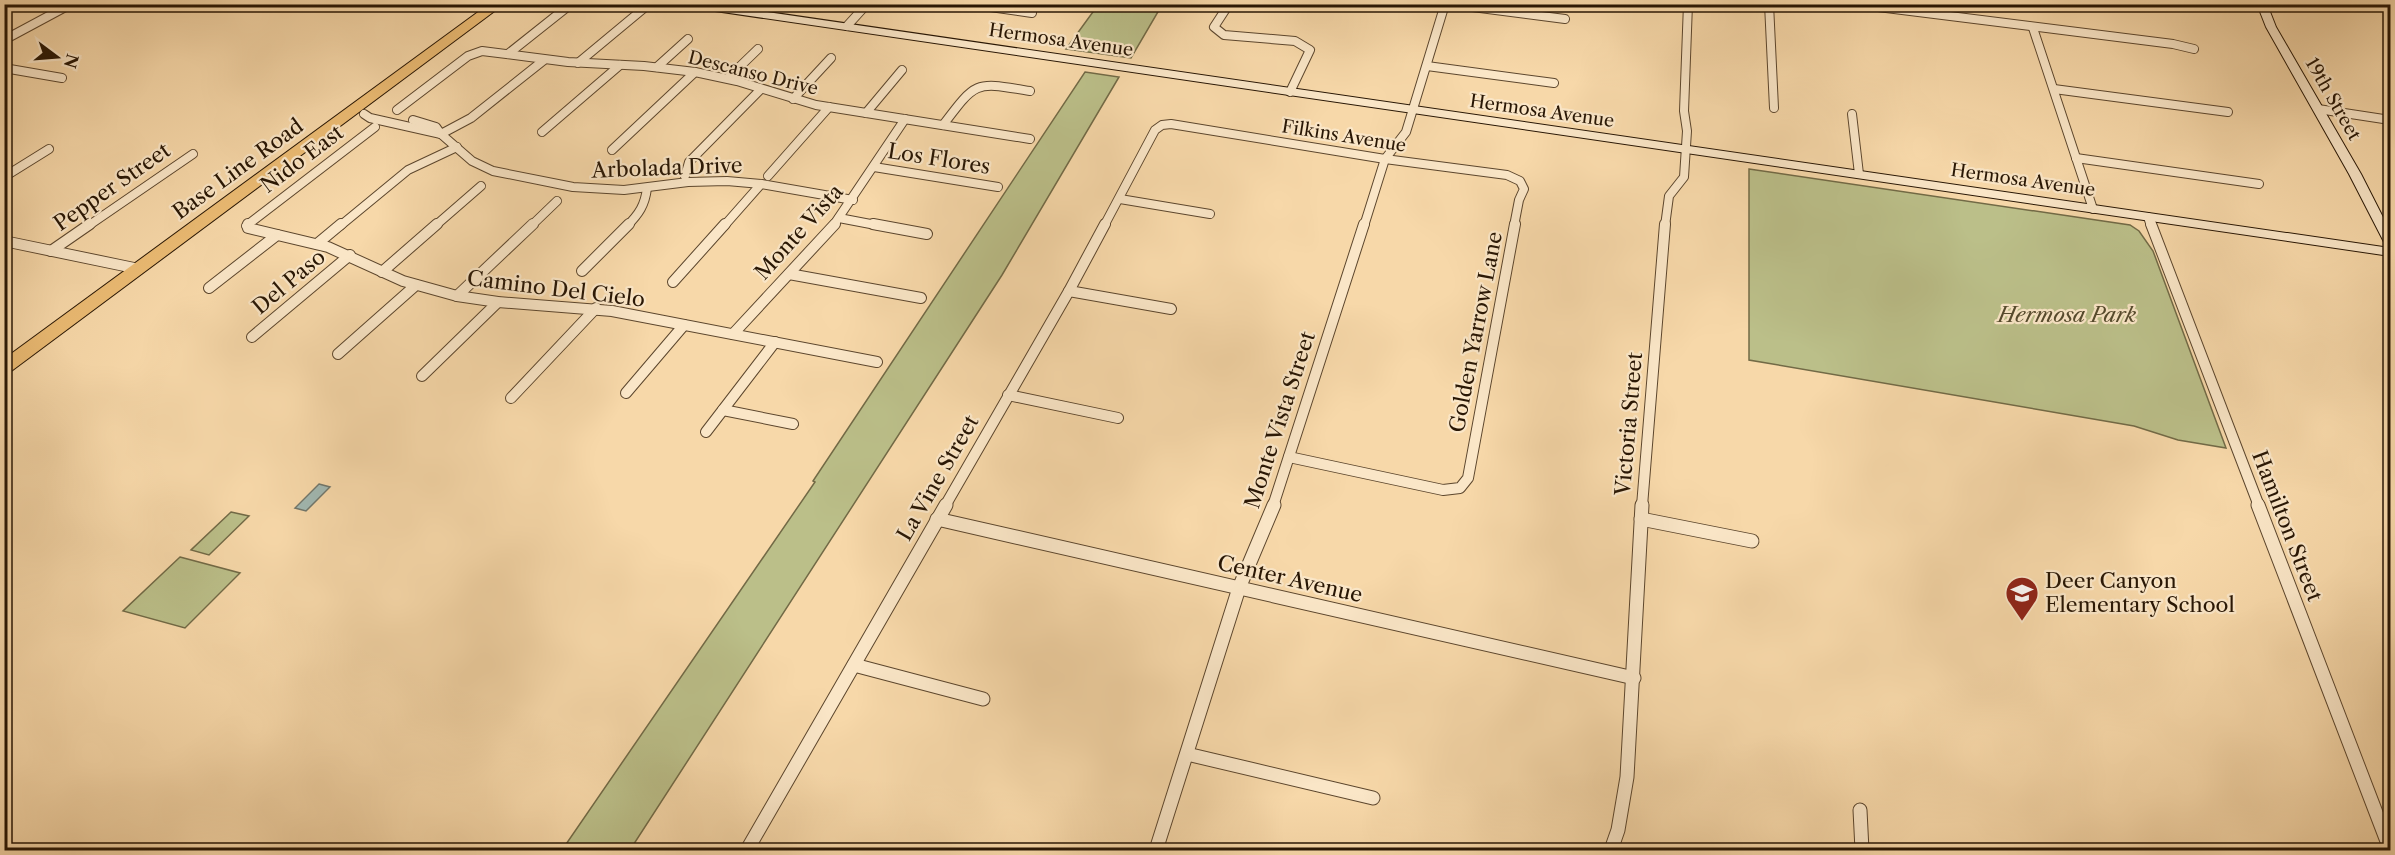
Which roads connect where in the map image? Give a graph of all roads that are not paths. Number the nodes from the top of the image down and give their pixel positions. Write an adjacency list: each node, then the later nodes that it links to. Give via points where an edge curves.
1 (71, 4): 20 (street)
2 (498, 4): 47 (main road, Base Line Road)
3 (572, 4): 23 (street)
4 (688, 4): 17 (street, Hermosa Avenue)
5 (867, 4): 17 (street)
6 (969, 4): 15 (street)
7 (1229, 4): 39 (street, via 1214,27 1216,31 1295,41 1310,50)
8 (1447, 4): 16 (street); 28 (street, Monte Vista Street)
9 (1688, 4): 61 (street, Victoria Street)
10 (1769, 4): 42 (street)
11 (1854, 4): 14 (street)
12 (2262, 4): 45 (street, 19th Street)
13 (647, 6): 26 (street)
14 (1895, 8): 18 (street)
15 (1032, 13)
16 (1565, 19)
17 (847, 26): 39 (street, Hermosa Avenue)
18 (2033, 28): 22 (street); 37 (street)
19 (688, 39): 29 (street)
20 (4, 40)
21 (758, 49): 34 (street)
22 (2194, 49)
23 (508, 54): 25 (street, Descanso Drive); 43 (street, Descanso Drive, via 482,51 468,56)
24 (831, 58): 40 (street)
25 (544, 60): 26 (street, Descanso Drive); 56 (street, via 471,118)
26 (578, 63): 27 (street, Descanso Drive)
27 (620, 65): 29 (street, Descanso Drive); 55 (street)
28 (1427, 66): 35 (street); 44 (street, Monte Vista Street)
29 (657, 67): 32 (street, Descanso Drive)
30 (4, 68): 33 (street)
31 (902, 70): 48 (street)
32 (695, 72): 34 (street, Descanso Drive); 60 (street)
33 (62, 78)
34 (728, 78): 36 (street, Descanso Drive)
35 (1554, 82)
36 (761, 89): 40 (street, Descanso Drive); 67 (street, via 689,162)
37 (2054, 89): 46 (street); 63 (street)
38 (1030, 91): 52 (street, via 977,85)
39 (1290, 92): 44 (street, Hermosa Avenue)
40 (793, 99): 41 (street, Descanso Drive)
41 (829, 107): 48 (street, Descanso Drive); 68 (street)
42 (1774, 108)
43 (397, 110)
44 (1413, 110): 61 (street, Hermosa Avenue); 64 (street, Monte Vista Street, via 1406,132)
45 (2319, 111): 51 (street); 87 (street, 19th Street)
46 (2228, 112)
47 (359, 113): 56 (street, Arbolada Drive); 56 (street, via 418,121 436,127); 92 (main road, Base Line Road)
48 (866, 113): 50 (street, Descanso Drive)
49 (1852, 114): 66 (street)
50 (905, 119): 52 (street, Descanso Drive); 65 (street, Monte Vista)
51 (2391, 120)
52 (943, 125): 57 (street, Descanso Drive)
53 (1162, 125): 64 (street, Filkins Avenue); 76 (street, La Vine Street, via 1155,130)
54 (375, 127): 83 (street, Nido East)
55 (542, 132)
56 (441, 134): 58 (street, Arbolada Drive)
57 (1030, 139)
58 (457, 147): 75 (street, Arbolada Drive, via 472,161 501,174 589,189); 88 (street, via 408,170)
59 (49, 149): 69 (street)
60 (612, 150)
61 (1686, 150): 66 (street, Hermosa Avenue); 122 (street, Victoria Street, via 1684,177 1669,196 1666,209)
62 (193, 154): 89 (street, Pepper Street)
63 (2076, 158): 72 (street); 79 (street)
64 (1385, 159): 70 (street, Filkins Avenue, via 1507,175); 120 (street, Monte Vista Street)
65 (874, 166): 74 (street, Los Flores); 77 (street, Monte Vista)
66 (1859, 174): 79 (street, Hermosa Avenue)
67 (685, 176)
68 (768, 176)
69 (4, 177)
70 (1520, 181): 120 (street, Golden Yarrow Lane, via 1524,189 1468,478 1460,488 1443,490)
71 (761, 184): 75 (street, Arbolada Drive, via 715,181); 77 (street, Arbolada Drive); 96 (street)
72 (2259, 184)
73 (481, 186): 94 (street)
74 (998, 187)
75 (647, 188): 93 (street, via 639,214)
76 (1120, 199): 80 (street); 99 (street, La Vine Street)
77 (853, 200): 82 (street, Monte Vista)
78 (556, 201): 100 (street)
79 (2093, 209): 81 (street, Hermosa Avenue)
80 (1210, 214)
81 (2148, 217): 90 (street, Hermosa Avenue); 131 (street, Hamilton Street)
82 (839, 218): 84 (street); 95 (street, Monte Vista)
83 (251, 220): 85 (street, Camino Del Cielo, via 248,228)
84 (927, 234)
85 (277, 235): 88 (street, Camino Del Cielo); 98 (street)
86 (4, 242): 89 (street)
87 (2391, 242)
88 (318, 244): 91 (street, Camino Del Cielo)
89 (51, 251): 92 (street)
90 (2391, 252)
91 (350, 255): 94 (street, Camino Del Cielo); 107 (street, Del Paso)
92 (139, 269): 110 (main road, Base Line Road)
93 (582, 271)
94 (382, 272): 97 (street, Camino Del Cielo)
95 (789, 273): 101 (street); 106 (street, Monte Vista)
96 (673, 282)
97 (416, 285): 100 (street, Camino Del Cielo); 109 (street)
98 (209, 288)
99 (1069, 291): 104 (street); 114 (street, La Vine Street)
100 (456, 296): 102 (street, Camino Del Cielo)
101 (921, 298)
102 (498, 302): 103 (street, Camino Del Cielo); 112 (street)
103 (596, 308): 105 (street, Camino Del Cielo); 115 (street)
104 (1171, 309)
105 (684, 325): 106 (street, Camino Del Cielo); 113 (street)
106 (733, 334): 108 (street, Camino Del Cielo)
107 (252, 337)
108 (775, 342): 111 (street, Camino Del Cielo); 116 (street)
109 (338, 354)
110 (8, 362)
111 (877, 362)
112 (422, 376)
113 (626, 393)
114 (1008, 395): 117 (street); 121 (street, La Vine Street)
115 (511, 398)
116 (723, 410): 118 (street); 119 (street)
117 (1118, 418)
118 (793, 424)
119 (706, 432)
120 (1289, 457): 124 (street, Monte Vista Street, via 1270,517)
121 (937, 519): 124 (street, Center Avenue); 125 (street, La Vine Street)
122 (1641, 519): 123 (street); 126 (street, Victoria Street)
123 (1752, 541)
124 (1239, 588): 126 (street, Center Avenue); 128 (street, Monte Vista Street)
125 (854, 665): 127 (street); 132 (street, La Vine Street)
126 (1634, 678): 134 (street, Victoria Street, via 1627,777)
127 (983, 699)
128 (1187, 754): 129 (street); 133 (street, Monte Vista Street)
129 (1373, 798)
130 (1860, 810): 135 (street)
131 (2391, 849)
132 (748, 850)
133 (1155, 850)
134 (1611, 850)
135 (1862, 850)

